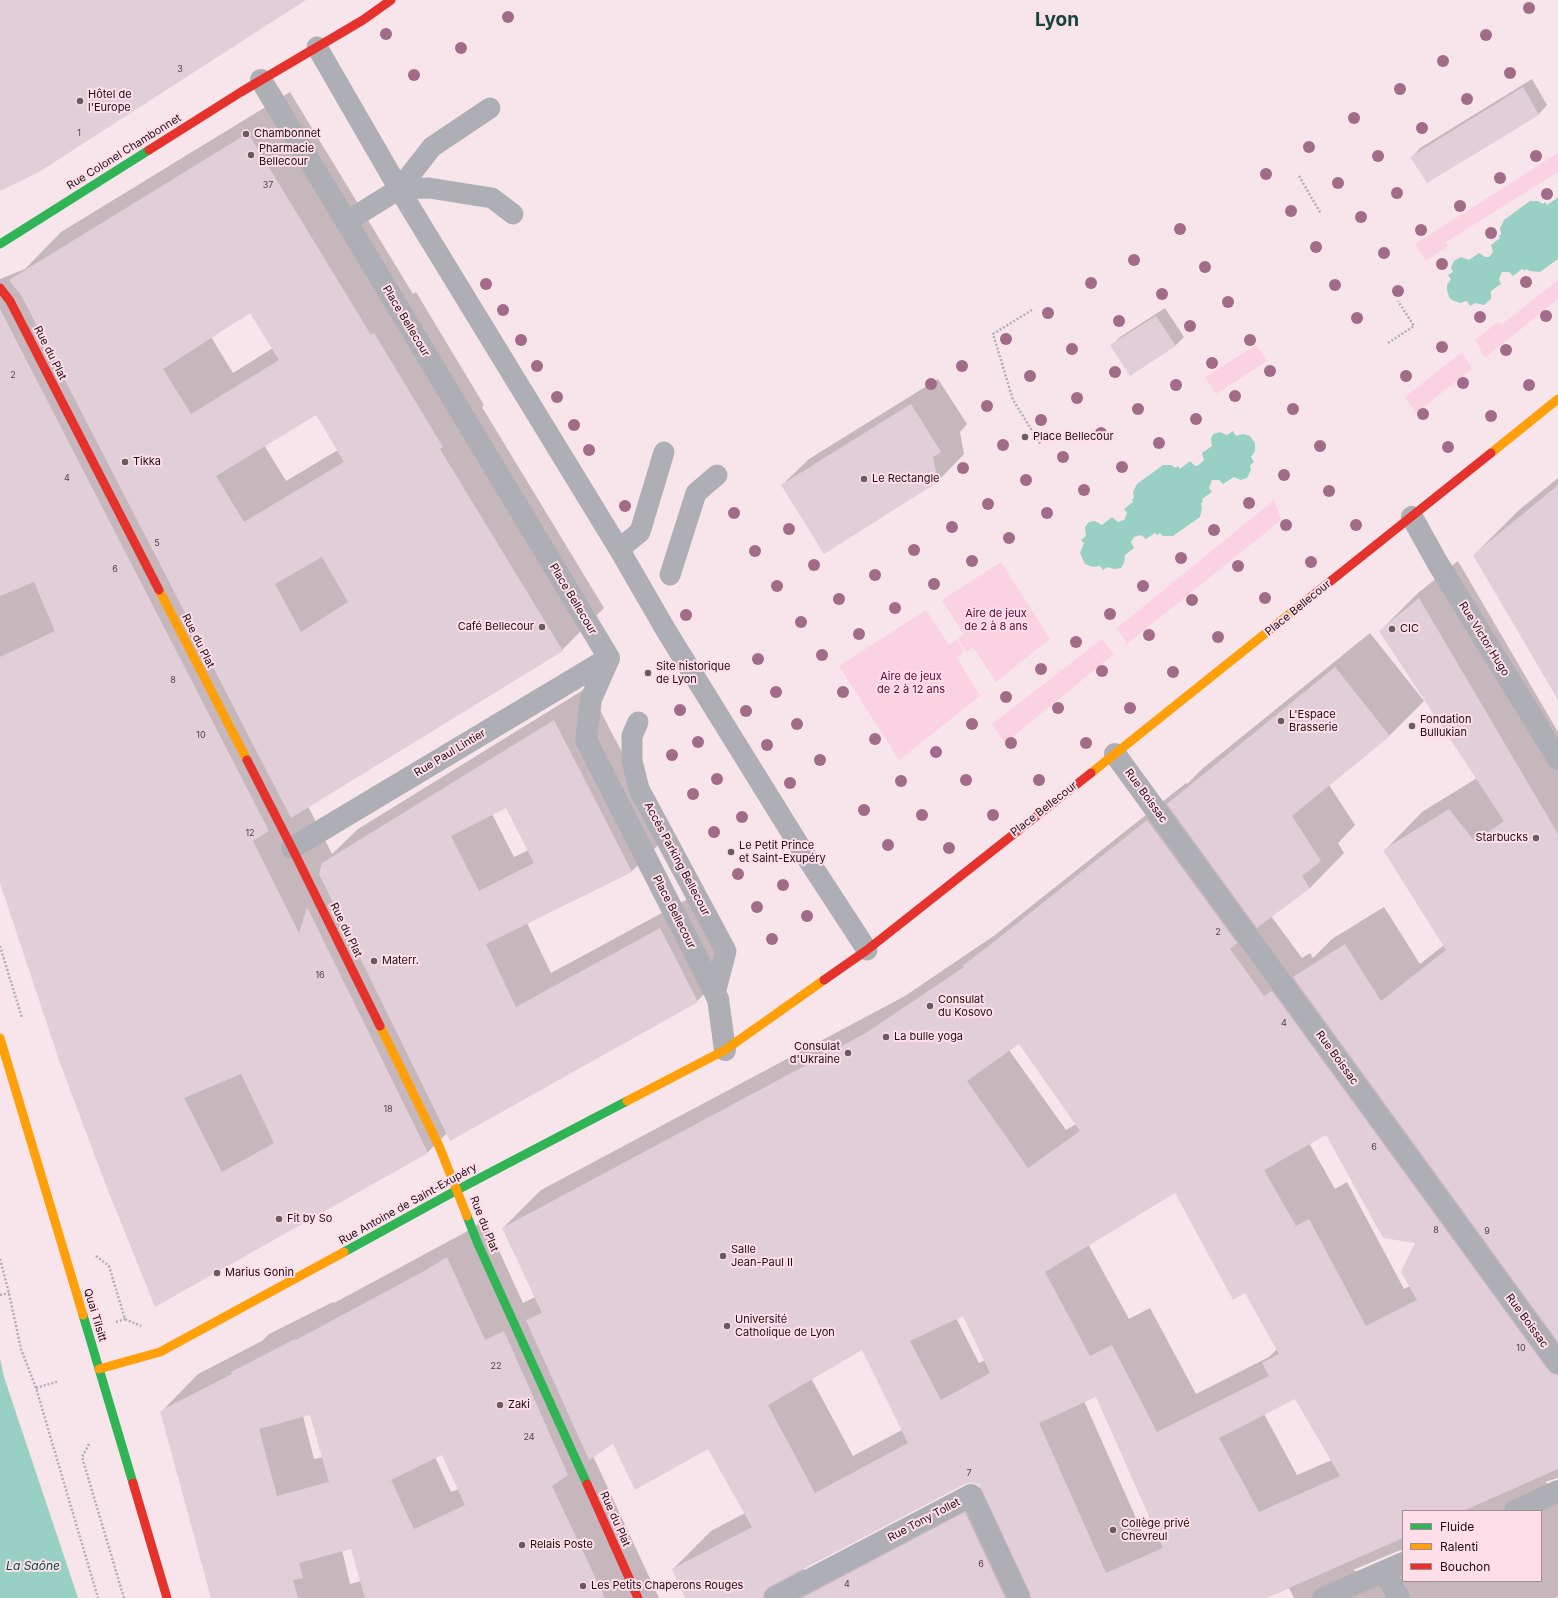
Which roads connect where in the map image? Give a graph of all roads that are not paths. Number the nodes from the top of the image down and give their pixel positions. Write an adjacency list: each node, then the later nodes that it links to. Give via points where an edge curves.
1 (391, 0): 2 (main road)
2 (317, 47): 3 (main road); 5 (lane)
3 (261, 80): 7 (street, Place Bellecour); 8 (main road, Rue Colonel Chambonnet)
4 (490, 108): 5 (lane, via 432,147)
5 (399, 189): 6 (lane, via 429,188 492,198); 7 (lane); 14 (lane)
6 (513, 214)
7 (346, 222): 16 (street, Place Bellecour)
8 (0, 244)
9 (0, 288): 20 (main road, Rue du Plat, via 14,308)
10 (1558, 399): 13 (main road, Place Bellecour)
11 (664, 452): 14 (lane, via 640,532)
12 (717, 475): 15 (lane, via 696,492)
13 (1412, 517): 18 (main road, Place Bellecour); 19 (street, Rue Victor Hugo)
14 (619, 549): 21 (lane, via 667,632)
15 (670, 575)
16 (609, 658): 20 (street, Rue Paul Lintier); 22 (street, Place Bellecour, via 591,700 586,740)
17 (638, 722): 22 (lane, Accès Parking Bellecour, via 632,736 632,761 639,789 726,951)
18 (1114, 754): 21 (main road, Place Bellecour); 26 (street, Rue Boissac)
19 (1558, 759)
20 (292, 848): 25 (main road, Rue du Plat, via 439,1146)
21 (867, 950): 24 (main road, Place Bellecour)
22 (715, 993): 24 (street, Place Bellecour)
23 (0, 1038): 27 (main road, Quai Tilsitt)
24 (725, 1050): 25 (main road, Rue Antoine de Saint-Exupéry)
25 (457, 1190): 27 (main road, Rue Antoine de Saint-Exupéry, via 160,1352); 32 (main road, Rue du Plat, via 478,1244)
26 (1558, 1363)
27 (99, 1369): 31 (main road, Quai Tilsitt)
28 (1558, 1491): 29 (street)
29 (1517, 1510)
30 (1394, 1567): 35 (street); 36 (street)
31 (167, 1598)
32 (638, 1598)
33 (775, 1598): 34 (street, Rue Tony Tollet, via 971,1495)
34 (1020, 1598)
35 (1322, 1598)
36 (1399, 1598)

